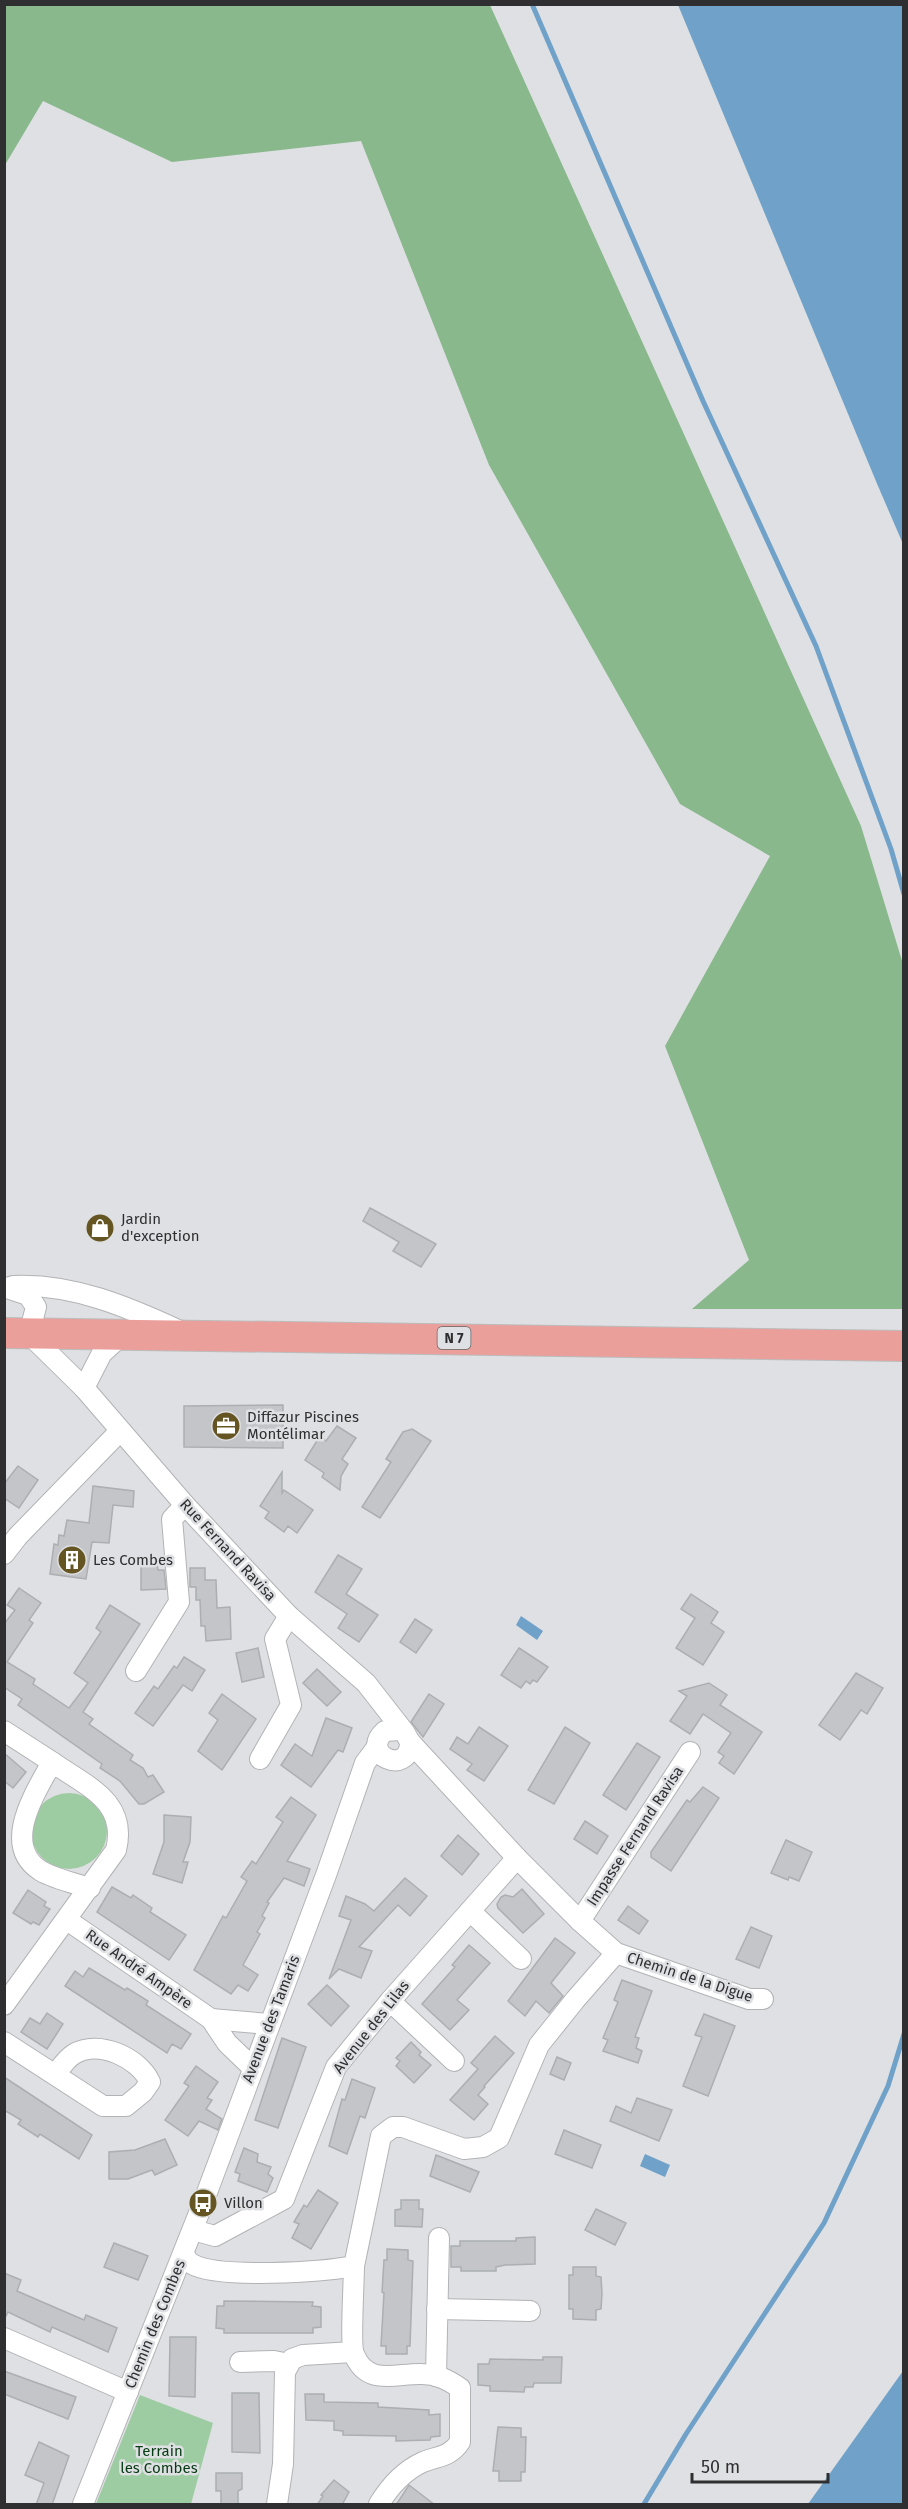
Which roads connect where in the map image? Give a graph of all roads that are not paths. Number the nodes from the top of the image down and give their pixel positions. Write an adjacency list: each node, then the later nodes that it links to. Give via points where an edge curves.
1 (4, 1286): 2 (street, via 28,1295 36,1307); 4 (street, via 31,1285 70,1291 126,1306)
2 (17, 1333): 3 (main road, N 7); 6 (street, Rue Fernand Ravisa)
3 (123, 1334): 4 (main road, N 7); 6 (street, via 102,1353)
4 (188, 1334): 5 (main road, N 7)
5 (903, 1346)
6 (84, 1388): 7 (street, Rue Fernand Ravisa)
7 (120, 1431): 8 (street, Rue Fernand Ravisa); 9 (street)
8 (185, 1505): 10 (street, Rue Fernand Ravisa); 11 (street, via 172,1519 179,1602)
9 (4, 1554)
10 (289, 1616): 13 (street, Rue Fernand Ravisa, via 366,1683 382,1702); 15 (street, via 275,1639 291,1705)
11 (136, 1671)
12 (4, 1731): 16 (street)
13 (394, 1745): 19 (street, via 428,1760); 30 (street, Avenue des Tamaris, via 365,1763)
14 (690, 1752): 23 (street, Impasse Fernand Ravisa)
15 (260, 1759)
16 (51, 1762): 17 (street); 18 (street)
17 (85, 1785): 18 (street, via 61,1784); 20 (street, via 110,1805 119,1827 116,1850)
18 (37, 1790): 20 (street, via 22,1827 25,1850 39,1869)
19 (518, 1858): 21 (street, Avenue des Lilas); 23 (street)
20 (90, 1888): 22 (street)
21 (470, 1911): 25 (street); 27 (street, Avenue des Lilas)
22 (67, 1920): 28 (street); 29 (street, Rue André Ampère)
23 (580, 1921): 24 (street)
24 (616, 1953): 26 (street, Chemin de la Digue, via 749,1999); 38 (street, via 539,2045 499,2138 483,2147 464,2149 404,2127 393,2127 381,2136)
25 (521, 1959)
26 (764, 1999)
27 (390, 2001): 32 (street); 35 (street, Avenue des Lilas, via 336,2067 284,2199 215,2236)
28 (4, 2005)
29 (211, 2019): 30 (street, Rue André Ampère); 33 (street, Rue André Ampère, via 227,2043)
30 (269, 2024): 33 (street, Avenue des Tamaris)
31 (4, 2042): 34 (street)
32 (454, 2061)
33 (253, 2068): 35 (street, Avenue des Tamaris)
34 (55, 2074)
35 (193, 2230): 37 (street, Avenue des Tamaris)
36 (439, 2238): 39 (street)
37 (184, 2254): 38 (street, Chemin des Combes, via 190,2263 203,2269 302,2273); 46 (street, Chemin des Combes)
38 (354, 2266): 42 (street)
39 (437, 2309): 40 (street); 45 (street)
40 (530, 2311)
41 (4, 2338): 46 (street)
42 (353, 2352): 44 (street, via 303,2355 291,2359); 45 (street, via 363,2368 376,2376)
43 (240, 2362): 44 (street)
44 (289, 2364): 48 (street, via 285,2372 283,2464)
45 (436, 2376): 49 (street, via 447,2378 460,2388 460,2442 451,2453 400,2475)
46 (128, 2392): 47 (street, Chemin des Combes)
47 (83, 2505)
48 (277, 2505)
49 (379, 2505)

